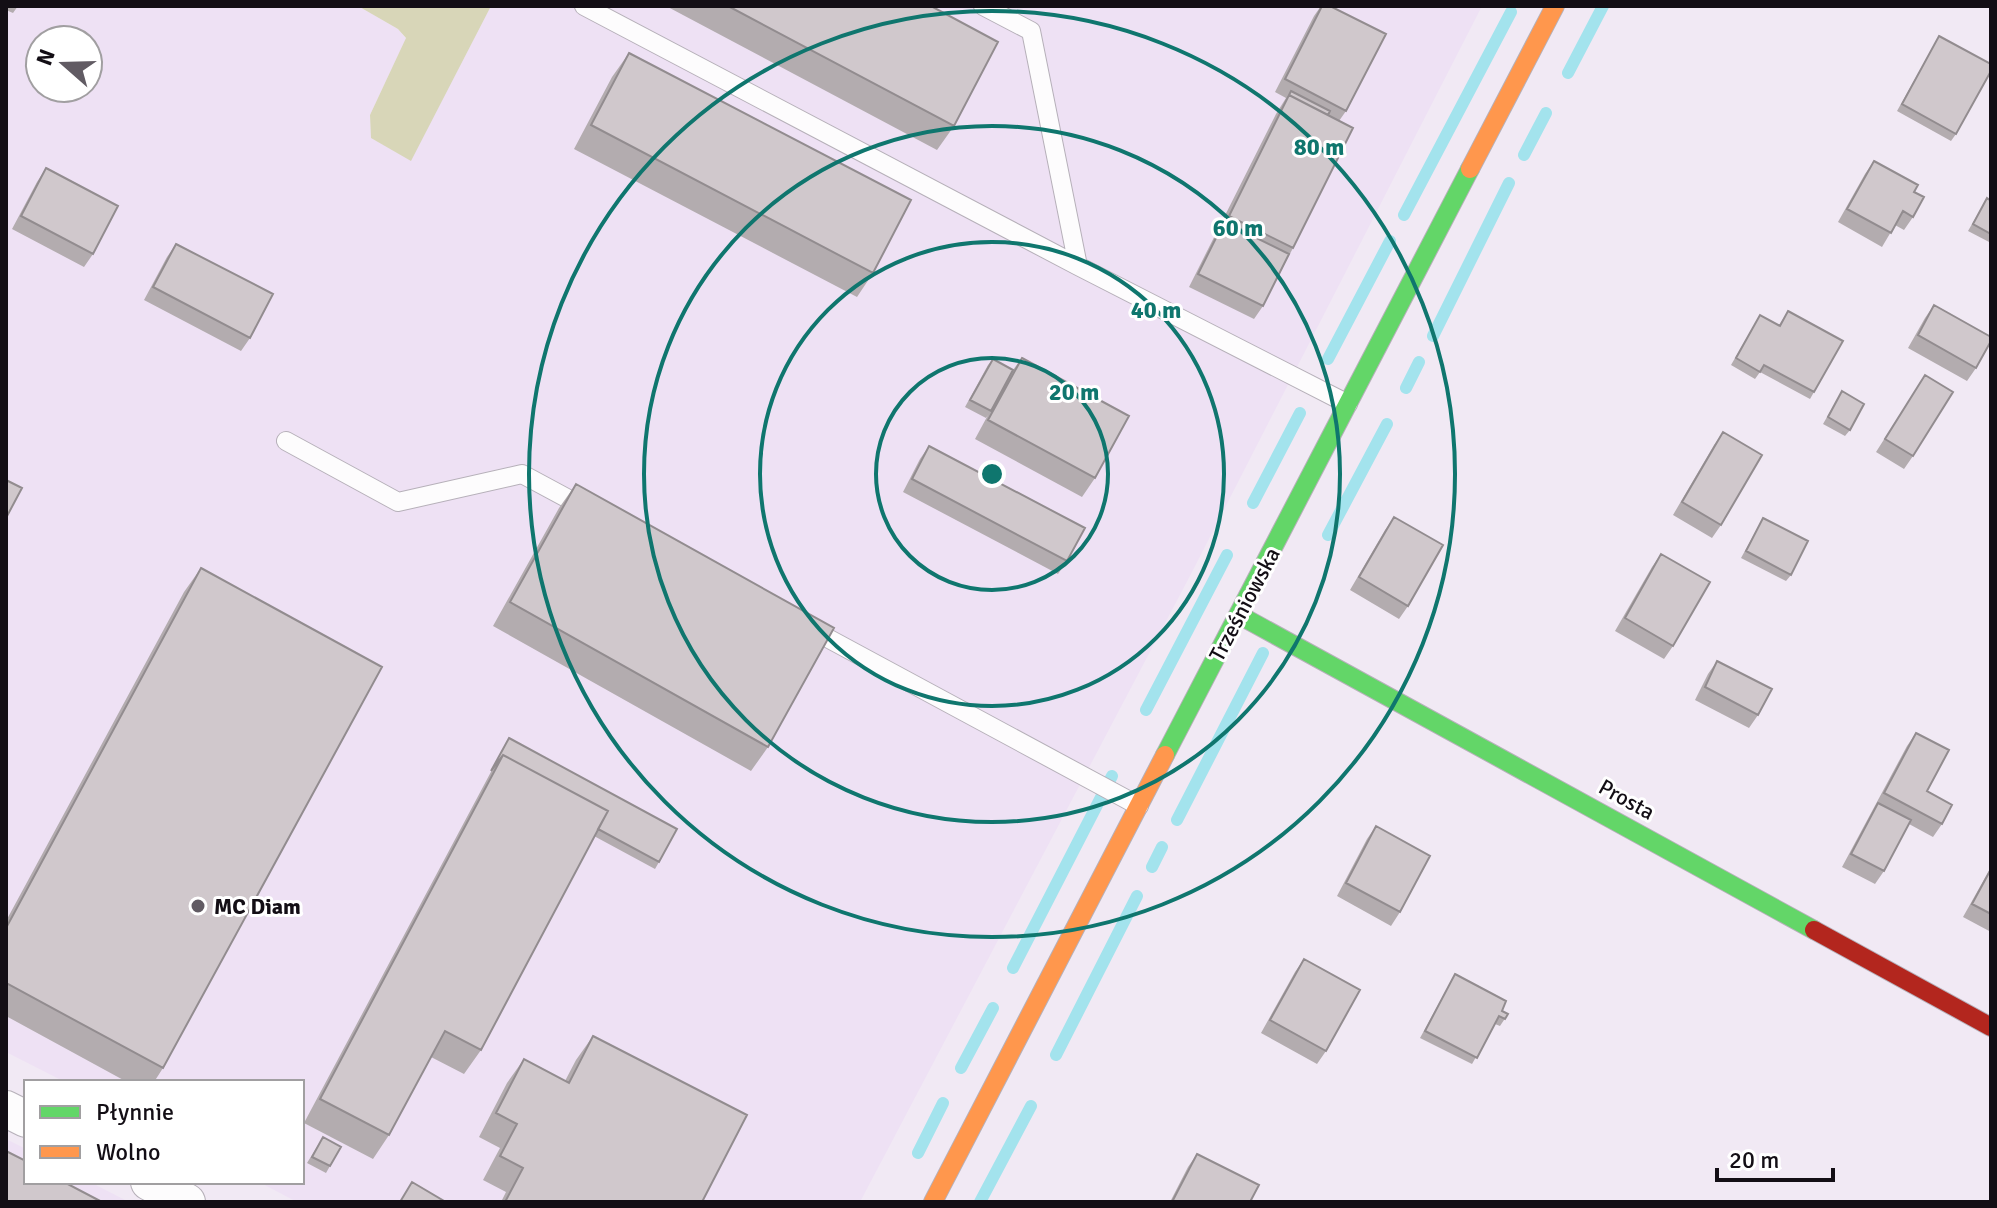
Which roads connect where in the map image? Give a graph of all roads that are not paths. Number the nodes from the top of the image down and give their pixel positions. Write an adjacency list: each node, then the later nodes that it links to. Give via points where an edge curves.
1 (584, 6): 4 (lane)
2 (983, 6): 4 (lane, via 1031,31)
3 (1555, 6): 5 (main road, Trześniowska)
4 (1078, 266): 5 (lane)
5 (1348, 404): 8 (main road, Trześniowska)
6 (286, 441): 7 (lane, via 398,502 522,474)
7 (606, 519)
8 (1239, 615): 10 (main road, Trześniowska); 11 (main road, Prosta)
9 (788, 617): 10 (lane)
10 (1139, 806): 16 (main road, Trześniowska)
11 (1991, 1027)
12 (6, 1109): 13 (street)
13 (24, 1118)
14 (153, 1184): 15 (street)
15 (187, 1202)
16 (933, 1202)

